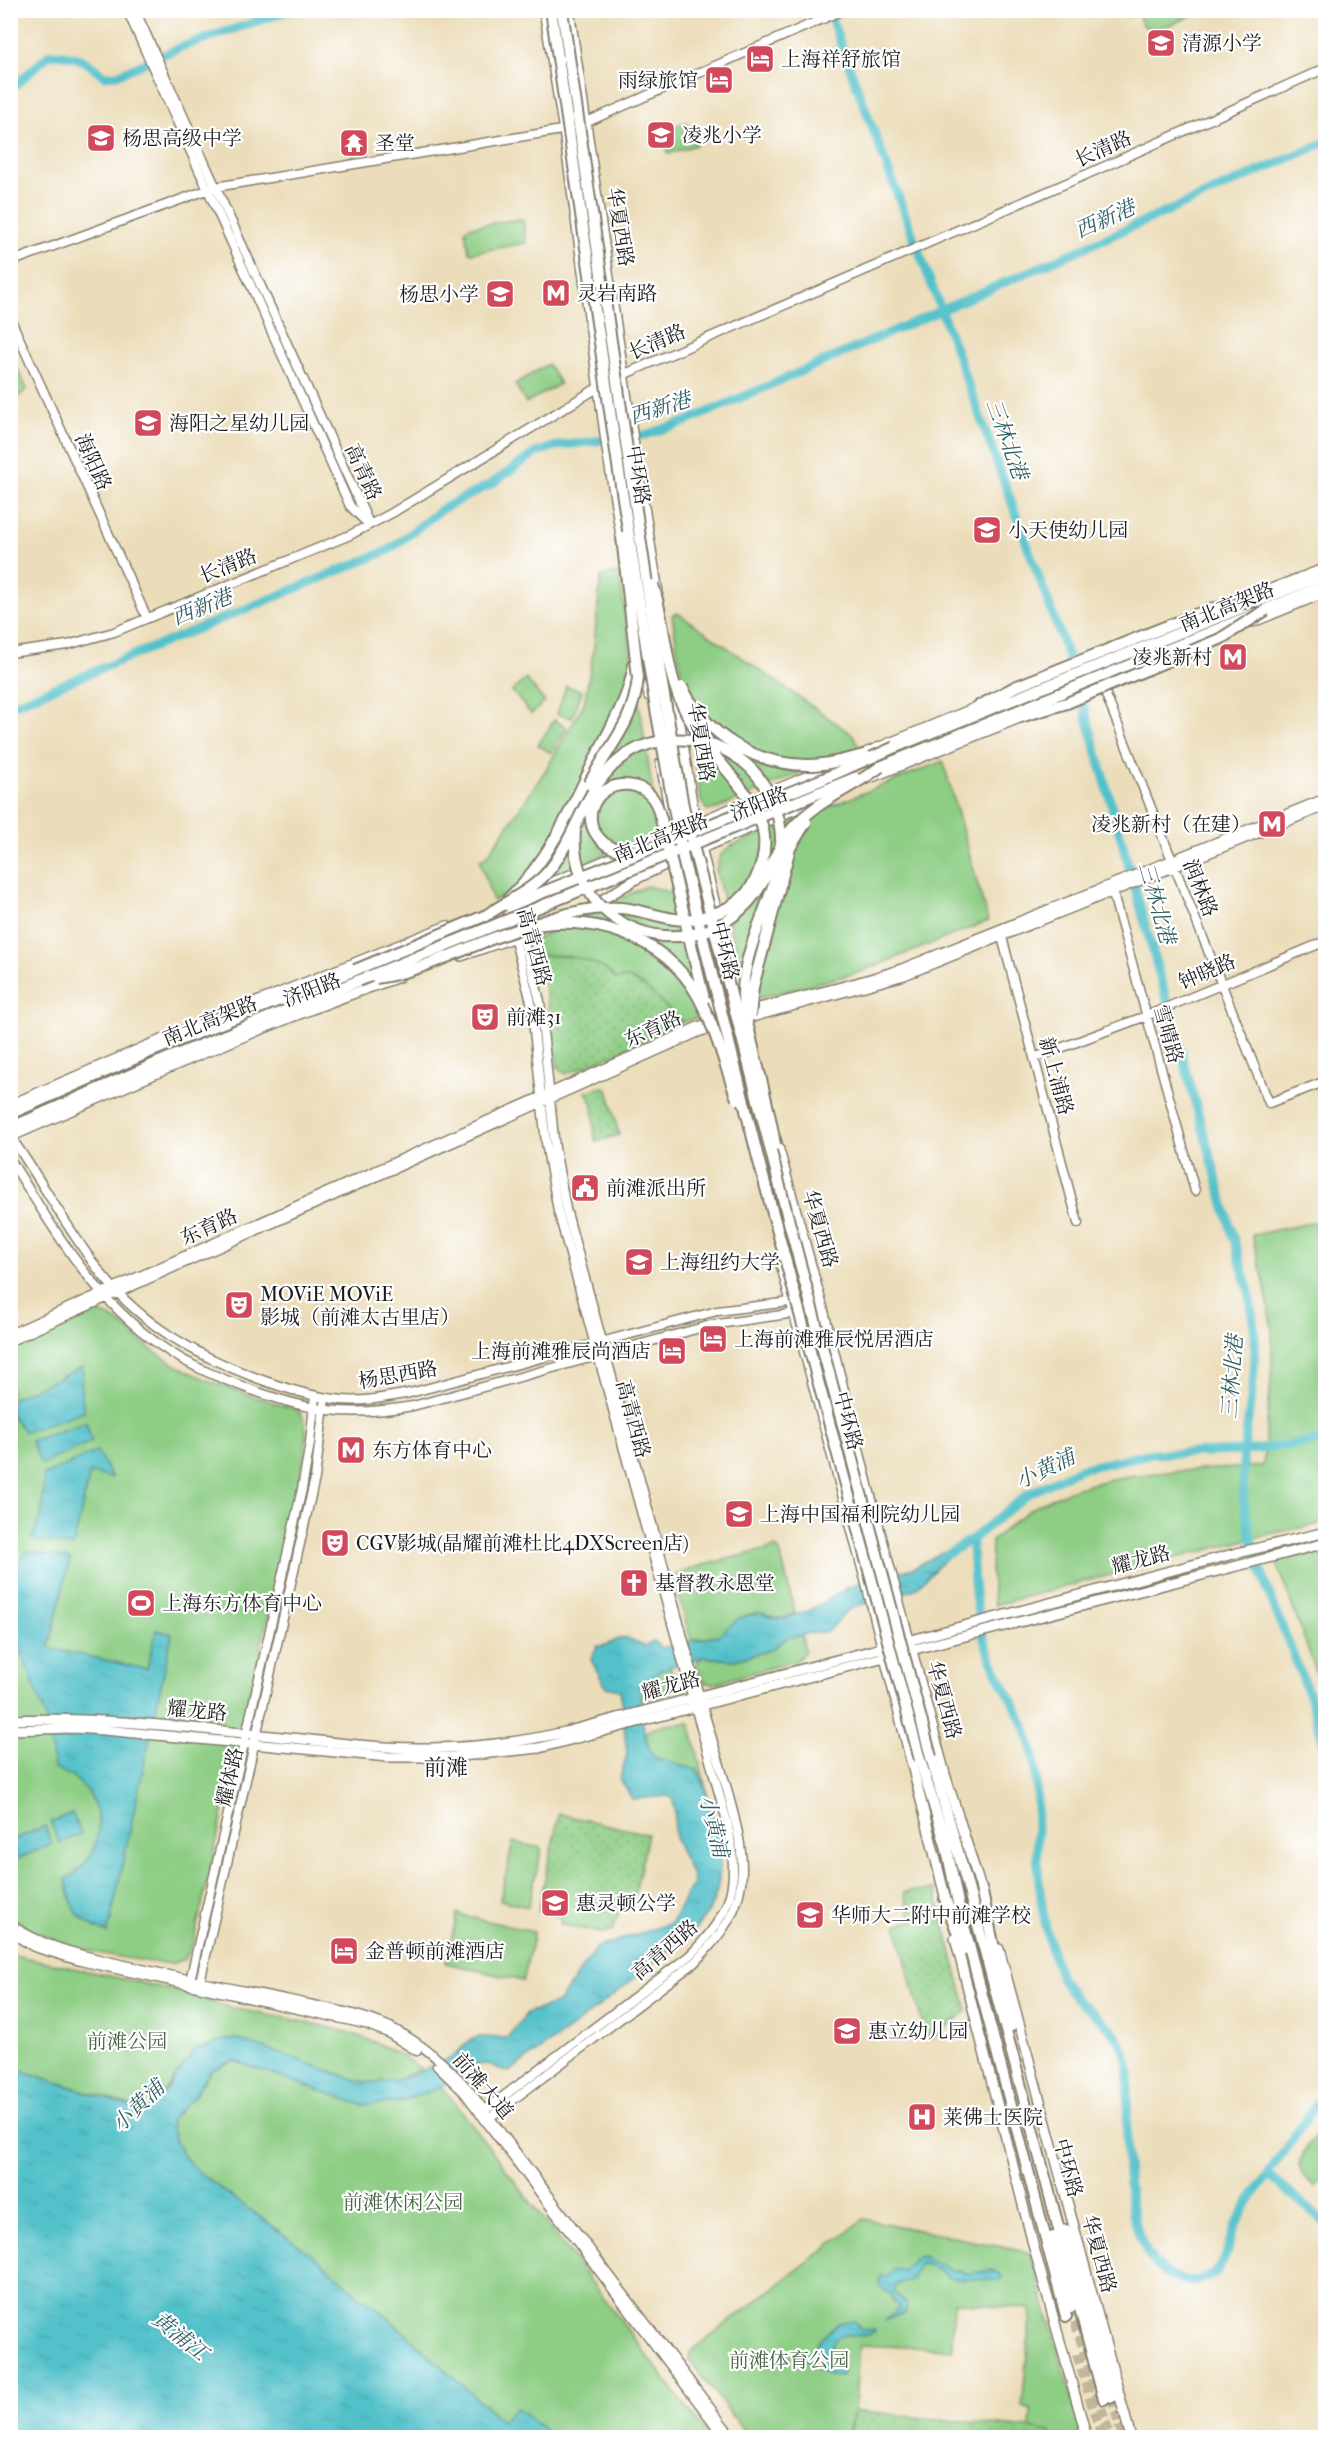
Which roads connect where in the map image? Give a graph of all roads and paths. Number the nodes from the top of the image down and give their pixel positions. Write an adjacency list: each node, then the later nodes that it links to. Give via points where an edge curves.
1 (127, 10): 8 (street, 高青路)
2 (135, 10): 8 (street, 高青路)
3 (544, 10): 11 (main road)
4 (551, 10): 17 (highway, 中环路, bridge)
5 (562, 10): 19 (highway, 中环路, bridge)
6 (569, 10): 10 (main road, 华夏西路)
7 (841, 11): 10 (street)
8 (147, 46): 12 (street, 高青路)
9 (1326, 68): 15 (street, 长清路)
10 (586, 123): 11 (street); 15 (main road, 华夏西路)
11 (564, 131): 12 (street); 16 (main road)
12 (212, 189): 13 (street); 18 (street, 高青路, via 350,506)
13 (10, 262)
14 (10, 318): 25 (street, 海阳路)
15 (624, 374): 16 (street, 长清路); 38 (main road, 华夏西路)
16 (599, 386): 18 (street, 长清路); 39 (main road)
17 (620, 479): 26 (highway, bridge, via 626,583); 63 (highway, 中环路, bridge, via 684,863)
18 (369, 525): 25 (street, 长清路)
19 (642, 552): 28 (highway, bridge, via 655,590); 66 (highway, 中环路, bridge, via 683,806)
20 (1326, 568): 31 (main road, 济阳路)
21 (1326, 574): 24 (highway, 南北高架路)
22 (1326, 585): 24 (highway, 南北高架路)
23 (1326, 592): 29 (main road)
24 (1263, 605): 30 (highway, bridge, via 1220,639); 31 (highway, bridge, via 1210,609 1015,687); 33 (highway, 南北高架路, bridge); 34 (highway, 南北高架路, bridge)
25 (147, 618): 27 (street, 长清路, via 83,641)
26 (635, 651): 35 (highway, bridge, via 638,678 631,714 592,778 576,817 577,865 584,882 608,914 646,934 669,937 697,934 722,924 739,913 757,892 789,831 813,807); 45 (highway, bridge, via 627,697 563,826 537,869)
27 (10, 653)
28 (670, 664): 33 (highway, bridge, via 704,721 731,744 760,758 812,765); 47 (highway, bridge, via 692,723 748,795 764,827 763,864 751,889 717,914 690,919 622,908 595,909 574,912)
29 (1098, 687): 30 (main road, bridge); 43 (street, 润林路)
30 (1067, 701): 32 (highway)
31 (977, 707): 38 (main road, 济阳路)
32 (1020, 717): 41 (main road, 济阳路)
33 (895, 747): 40 (highway, 南北高架路, bridge)
34 (880, 767): 35 (highway, bridge); 50 (highway, 南北高架路, bridge)
35 (828, 800): 55 (highway, bridge, via 800,830 790,848 753,987)
36 (1323, 803): 37 (street); 43 (street, 东育路)
37 (1326, 818)
38 (695, 823): 39 (main road, 济阳路); 41 (main road, 华夏西路)
39 (672, 832): 42 (main road); 45 (main road, 济阳路)
40 (654, 846): 46 (highway, 南北高架路, bridge); 54 (highway, bridge, via 632,852 603,845 591,813 604,791 620,784 634,786 654,801 691,952)
41 (701, 849): 42 (main road, 济阳路); 53 (main road, 华夏西路)
42 (678, 859): 47 (main road, 济阳路, via 591,907); 54 (main road)
43 (1172, 864): 44 (street, 东育路); 51 (street, 润林路)
44 (1113, 888): 48 (street, 东育路); 52 (street, 雪晴路); 53 (street, 东育路, via 874,978)
45 (506, 902): 46 (highway, bridge); 47 (street, 高青西路); 55 (highway, bridge, via 550,868 567,844 599,780 631,751 666,740 686,740 716,746 736,756 761,778 778,813 782,841 778,870 747,955 743,995); 59 (main road, 济阳路, via 149,1045)
46 (485, 916): 60 (highway, 南北高架路, bridge, via 152,1051)
47 (520, 933): 50 (highway, bridge, via 394,974); 54 (highway, bridge, via 570,923 619,931 672,963); 58 (street, 高青西路); 62 (main road, 济阳路, via 325,1004 161,1070)
48 (1002, 937): 53 (street, 东育路, via 903,976); 56 (street, 新上浦路)
49 (1326, 941): 51 (street, 钟晓路)
50 (358, 981): 61 (highway, 南北高架路)
51 (1221, 984): 52 (street, 钟晓路); 57 (street, 润林路, via 1269,1103)
52 (1149, 1015): 56 (street, 钟晓路); 65 (street, 雪晴路)
53 (742, 1016): 54 (street, 东育路); 70 (main road, 华夏西路)
54 (717, 1024): 58 (street, 东育路); 63 (highway, bridge); 71 (main road)
55 (752, 1040): 66 (highway, bridge)
56 (1034, 1058): 67 (street, 新上浦路)
57 (1326, 1080)
58 (546, 1098): 68 (street, 东育路); 76 (street, 高青西路, via 556,1200)
59 (10, 1106)
60 (10, 1114)
61 (10, 1128)
62 (11, 1137): 68 (street, 杨思西路, via 89,1257)
63 (759, 1158): 93 (highway, 中环路, bridge, via 920,1760)
64 (10, 1159): 69 (street, 杨思西路)
65 (1195, 1191)
66 (789, 1222): 93 (highway, 中环路, bridge)
67 (1078, 1223)
68 (116, 1290): 69 (street, 东育路); 78 (street, 杨思西路, via 155,1326 201,1355 278,1386)
69 (104, 1296): 74 (street, 东育路); 75 (street, 东育路); 80 (street, 杨思西路, via 148,1336 195,1366 273,1398)
70 (820, 1298): 71 (street, 杨思西路); 72 (main road, 华夏西路)
71 (791, 1300): 73 (main road); 76 (street, 杨思西路, via 717,1311)
72 (823, 1309): 73 (street, 杨思西路); 85 (main road, 华夏西路)
73 (794, 1311): 77 (street, 杨思西路, via 723,1322); 86 (main road)
74 (10, 1334)
75 (10, 1341)
76 (599, 1342): 77 (street, 高青西路); 79 (street, 杨思西路, via 410,1393 365,1400)
77 (602, 1354): 81 (street, 杨思西路, via 413,1406 366,1413); 87 (street, 高青西路)
78 (315, 1396): 79 (street, 杨思西路); 80 (street, 耀体路)
79 (325, 1398): 81 (street, 耀体路)
80 (313, 1408): 81 (street, 杨思西路); 91 (street, 耀体路, via 305,1476)
81 (324, 1410): 92 (street, 耀体路, via 315,1478)
82 (1326, 1532): 84 (main road, 耀龙路, via 1237,1553)
83 (1326, 1543): 84 (main road, 耀龙路)
84 (998, 1622): 85 (main road, 耀龙路)
85 (911, 1645): 86 (main road, 耀龙路); 96 (main road, 华夏西路, via 945,1774)
86 (883, 1652): 87 (main road, 耀龙路); 97 (main road)
87 (698, 1702): 92 (main road, 耀龙路, via 540,1748 452,1757 388,1757); 105 (street, 高青西路, via 733,1848 732,1887 719,1923 689,1956)
88 (10, 1720): 89 (main road, 耀龙路)
89 (38, 1724): 90 (main road, 耀龙路); 91 (main road, 耀龙路)
90 (10, 1730)
91 (245, 1739): 92 (main road, 耀龙路); 101 (street, 耀体路)
92 (256, 1740): 102 (street, 耀体路)
93 (951, 1843): 94 (highway, 中环路); 95 (highway, 中环路)
94 (966, 1880): 104 (highway, 中环路, via 979,1910); 104 (highway, 中环路, via 1108,2398)
95 (955, 1881): 103 (highway, 中环路); 103 (highway, 中环路, via 964,1902 1069,2311)
96 (981, 1888): 104 (highway); 109 (main road, 华夏西路)
97 (945, 1899): 103 (highway); 108 (main road)
98 (10, 1924): 100 (street, 前滩大道)
99 (13, 1935): 100 (street); 101 (street, 前滩大道, via 51,1953)
100 (63, 1950): 101 (street, 前滩大道)
101 (189, 1983): 102 (street, 前滩大道)
102 (199, 1985): 105 (street, 前滩大道, via 365,2024 388,2033 436,2061)
103 (990, 2021)
104 (1011, 2026)
105 (485, 2116): 106 (street, 前滩大道); 107 (street, 前滩大道)
106 (725, 2438)
107 (733, 2438)
108 (1087, 2438)
109 (1131, 2438)

